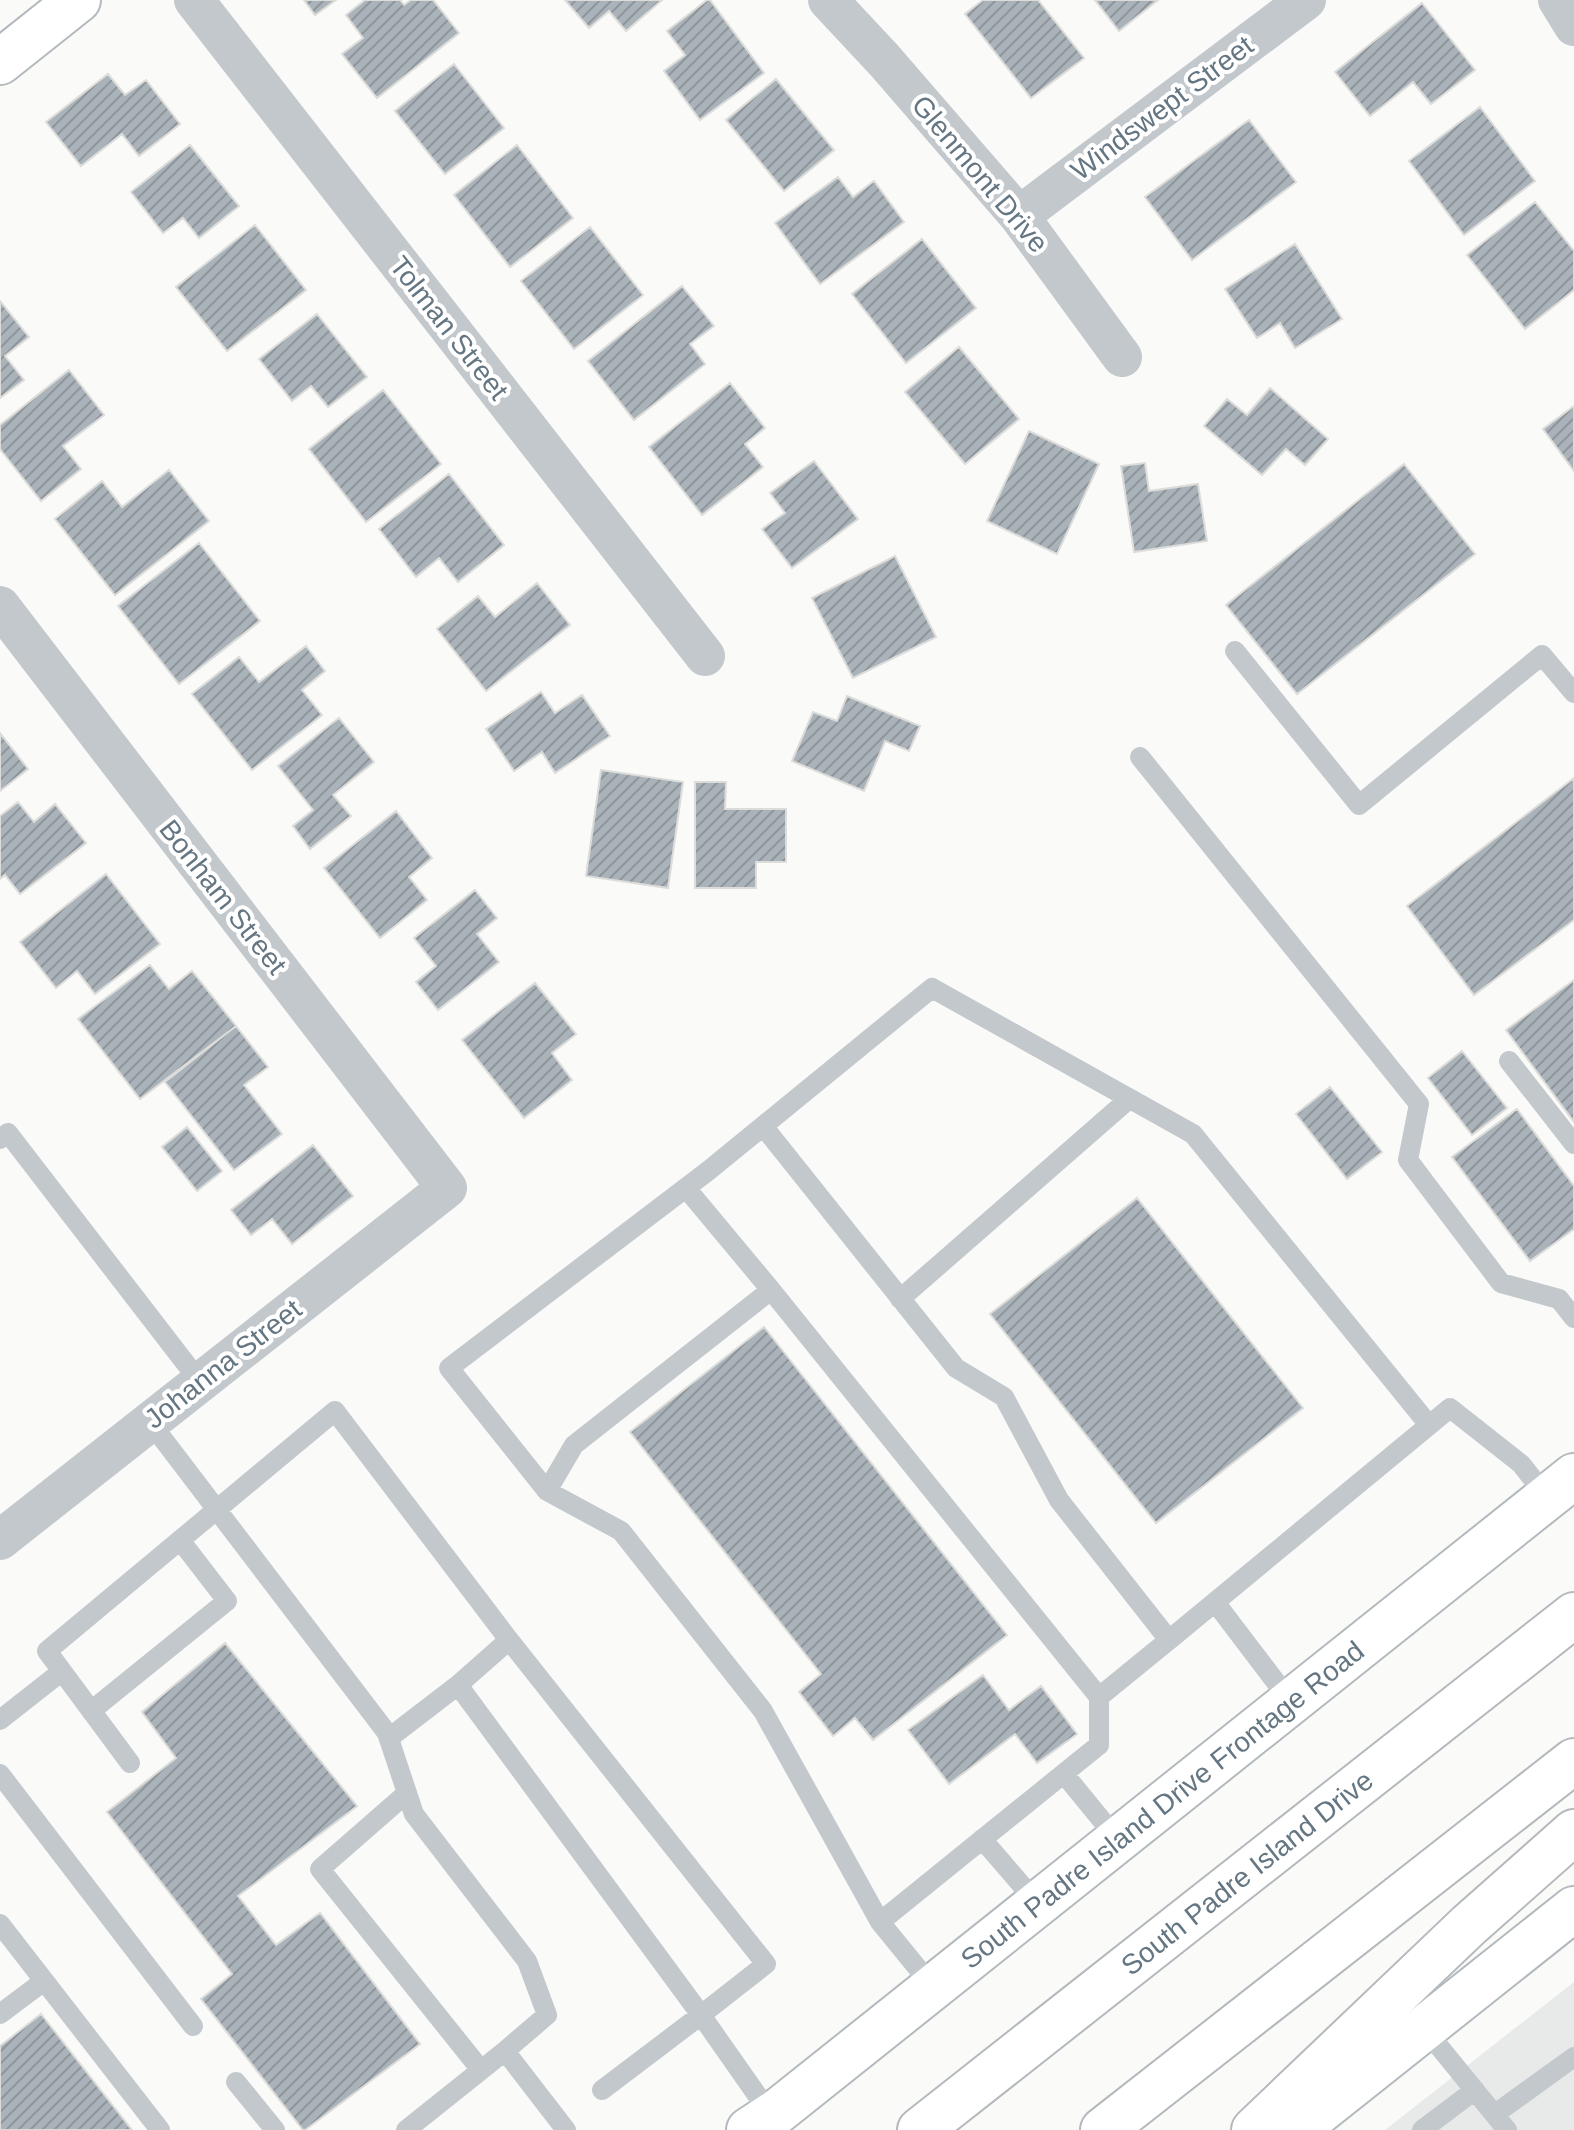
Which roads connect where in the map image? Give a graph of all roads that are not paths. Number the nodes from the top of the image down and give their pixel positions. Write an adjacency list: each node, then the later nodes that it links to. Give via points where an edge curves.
1 (78, 0): 7 (main road)
2 (194, 0): 12 (street, Tolman Street)
3 (828, 0): 8 (street, Glenmont Drive)
4 (1306, 0): 8 (street, Windswept Street)
5 (1558, 0): 6 (street)
6 (1574, 26)
7 (0, 62)
8 (1019, 216): 9 (street, Glenmont Drive)
9 (1122, 357)
10 (0, 606): 20 (street, Bonham Street)
11 (1235, 651): 13 (lane, via 1359,805 1542,655)
12 (705, 656)
13 (1574, 693)
14 (1140, 757): 24 (lane, via 1419,1104 1408,1160 1501,1283 1559,1299)
15 (1509, 1061): 19 (lane)
16 (1129, 1099): 17 (lane, via 932,988); 23 (lane); 27 (lane, via 1193,1134)
17 (763, 1126): 21 (lane); 23 (lane)
18 (3, 1132): 25 (lane)
19 (1574, 1144)
20 (447, 1188): 25 (street, Johanna Street)
21 (686, 1188): 22 (lane); 29 (lane, via 449,1368)
22 (771, 1290): 29 (lane, via 574,1445); 39 (lane)
23 (900, 1299): 36 (lane, via 956,1368 1004,1397 1059,1500)
24 (1574, 1318)
25 (200, 1382): 26 (street, Johanna Street)
26 (150, 1422): 30 (lane); 31 (street, Johanna Street)
27 (1429, 1425): 28 (lane, via 1450,1408 1521,1464); 33 (lane)
28 (1561, 1487): 40 (main road, South Padre Island Drive Frontage Road)
29 (547, 1491): 54 (lane, via 621,1531 763,1711)
30 (216, 1510): 32 (lane); 35 (lane, via 335,1411); 43 (lane)
31 (0, 1540)
32 (180, 1540): 37 (lane, via 47,1651); 41 (lane, via 227,1601)
33 (1215, 1602): 36 (lane); 40 (lane)
34 (1574, 1615): 74 (main road, South Padre Island Drive)
35 (509, 1640): 38 (lane); 59 (lane, via 766,1964)
36 (1169, 1640): 39 (lane)
37 (61, 1672): 41 (lane); 42 (lane)
38 (458, 1685): 43 (lane); 59 (lane)
39 (1099, 1697): 47 (lane, via 1099,1745)
40 (1291, 1702): 51 (main road, South Padre Island Drive Frontage Road)
41 (91, 1711): 45 (lane)
42 (0, 1720)
43 (389, 1738): 48 (lane)
44 (1574, 1761): 75 (main road)
45 (130, 1763)
46 (0, 1774): 60 (lane)
47 (1064, 1774): 50 (lane); 51 (lane)
48 (407, 1793): 62 (lane, via 414,1814 527,1961 547,2015); 64 (lane, via 320,1869)
49 (1574, 1832): 76 (main road)
50 (982, 1839): 52 (lane); 54 (lane)
51 (1118, 1840): 52 (main road, South Padre Island Drive Frontage Road)
52 (1038, 1904): 57 (main road, South Padre Island Drive Frontage Road)
53 (1574, 1909): 61 (main road)
54 (880, 1922): 57 (lane)
55 (0, 1924): 56 (lane)
56 (44, 1981): 58 (lane); 70 (lane)
57 (933, 1987): 68 (main road, South Padre Island Drive Frontage Road)
58 (0, 2014)
59 (701, 2015): 66 (lane); 68 (lane)
60 (193, 2026)
61 (1424, 2028): 67 (lane); 77 (main road)
62 (505, 2051): 64 (lane); 73 (lane)
63 (1574, 2057): 69 (lane)
64 (481, 2070): 72 (lane)
65 (236, 2082): 71 (lane)
66 (602, 2090)
67 (1475, 2090): 69 (lane); 78 (lane)
68 (760, 2122)
69 (1501, 2122)
70 (160, 2130)
71 (275, 2130)
72 (406, 2130)
73 (566, 2130)
74 (920, 2130)
75 (1103, 2130)
76 (1254, 2130)
77 (1296, 2130)
78 (1422, 2130)

